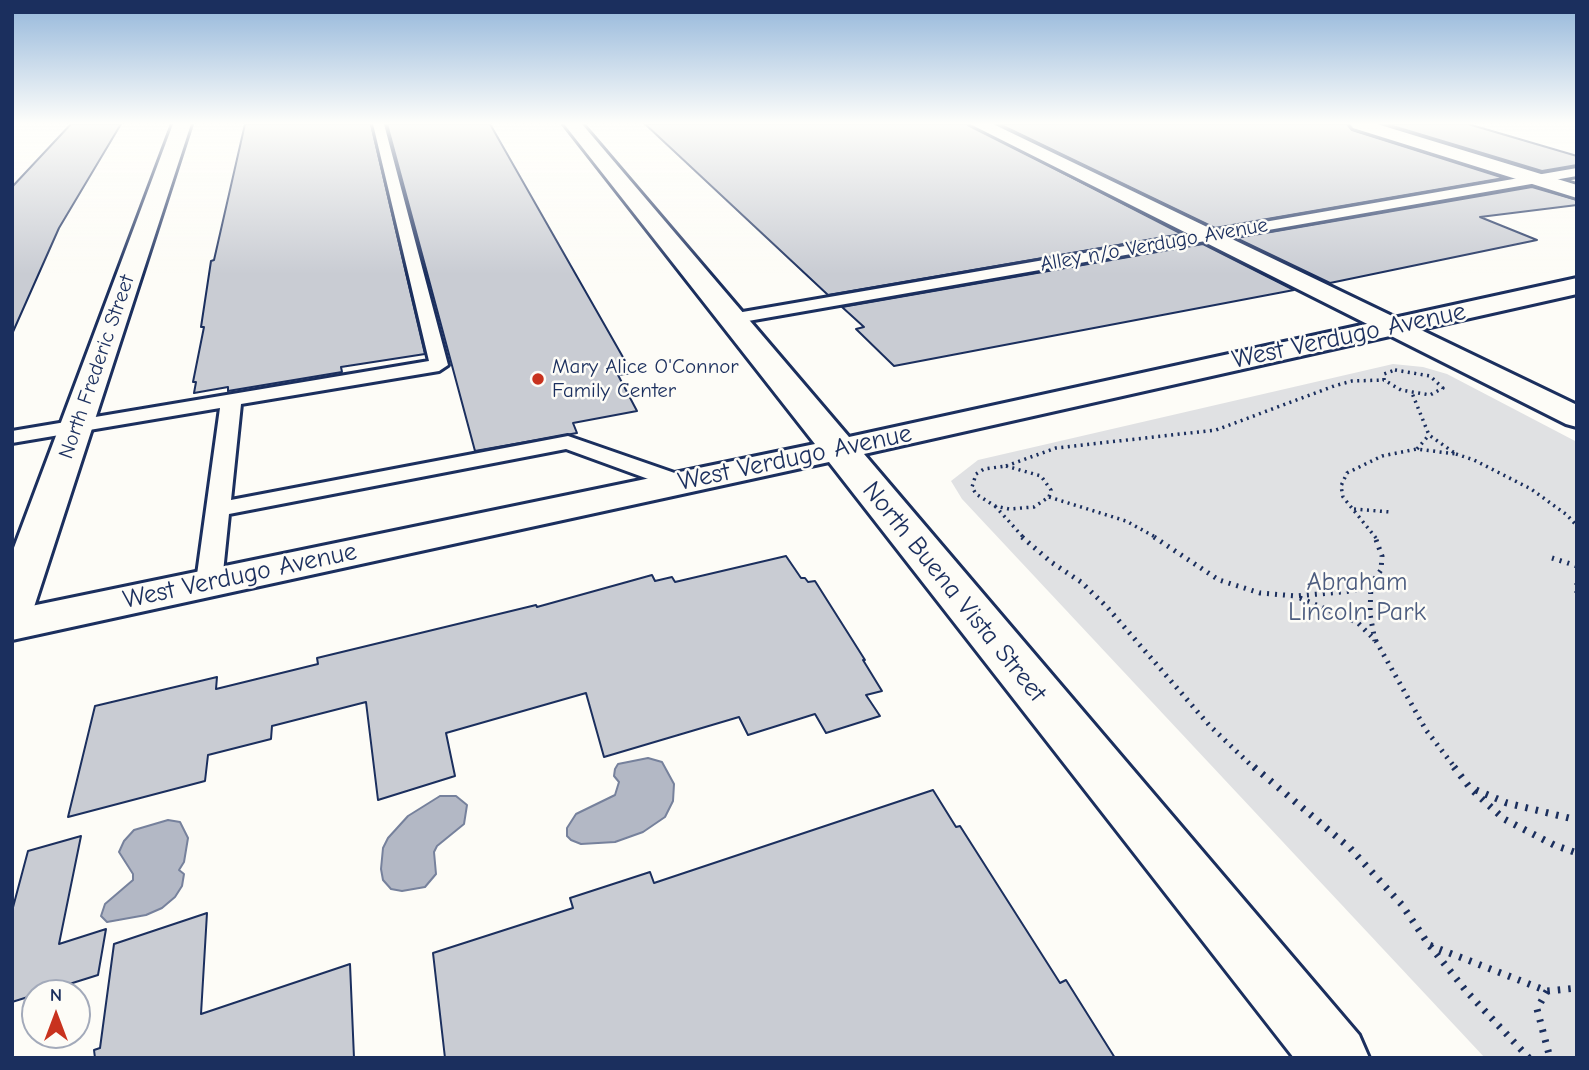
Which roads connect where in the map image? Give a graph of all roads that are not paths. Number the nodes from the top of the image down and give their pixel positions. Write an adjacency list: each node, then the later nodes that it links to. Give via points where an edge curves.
1 (164, 174): 15 (main road, North Frederic Street)
2 (391, 174): 13 (lane, via 439,365)
3 (613, 174): 11 (main road, North Buena Vista Street)
4 (1082, 174): 9 (main road)
5 (1520, 174): 7 (main road)
6 (1566, 174): 7 (lane, Alley n/o Verdugo Avenue)
7 (1536, 179): 8 (main road); 9 (lane, Alley n/o Verdugo Avenue)
8 (1577, 192)
9 (1207, 234): 11 (lane, Alley n/o Verdugo Avenue); 12 (main road)
10 (1577, 286): 12 (main road, West Verdugo Avenue)
11 (731, 319): 17 (main road, North Buena Vista Street)
12 (1391, 326): 14 (main road); 17 (main road, West Verdugo Avenue)
13 (231, 400): 15 (lane); 19 (lane)
14 (1577, 417)
15 (77, 426): 16 (lane); 21 (main road, North Frederic Street)
16 (12, 437)
17 (837, 450): 18 (main road, West Verdugo Avenue); 23 (main road, North Buena Vista Street)
18 (681, 483): 19 (lane, via 568,442); 20 (main road, West Verdugo Avenue)
19 (218, 509): 20 (lane)
20 (209, 582): 22 (main road, West Verdugo Avenue)
21 (12, 610)
22 (12, 625)
23 (1336, 1058)

